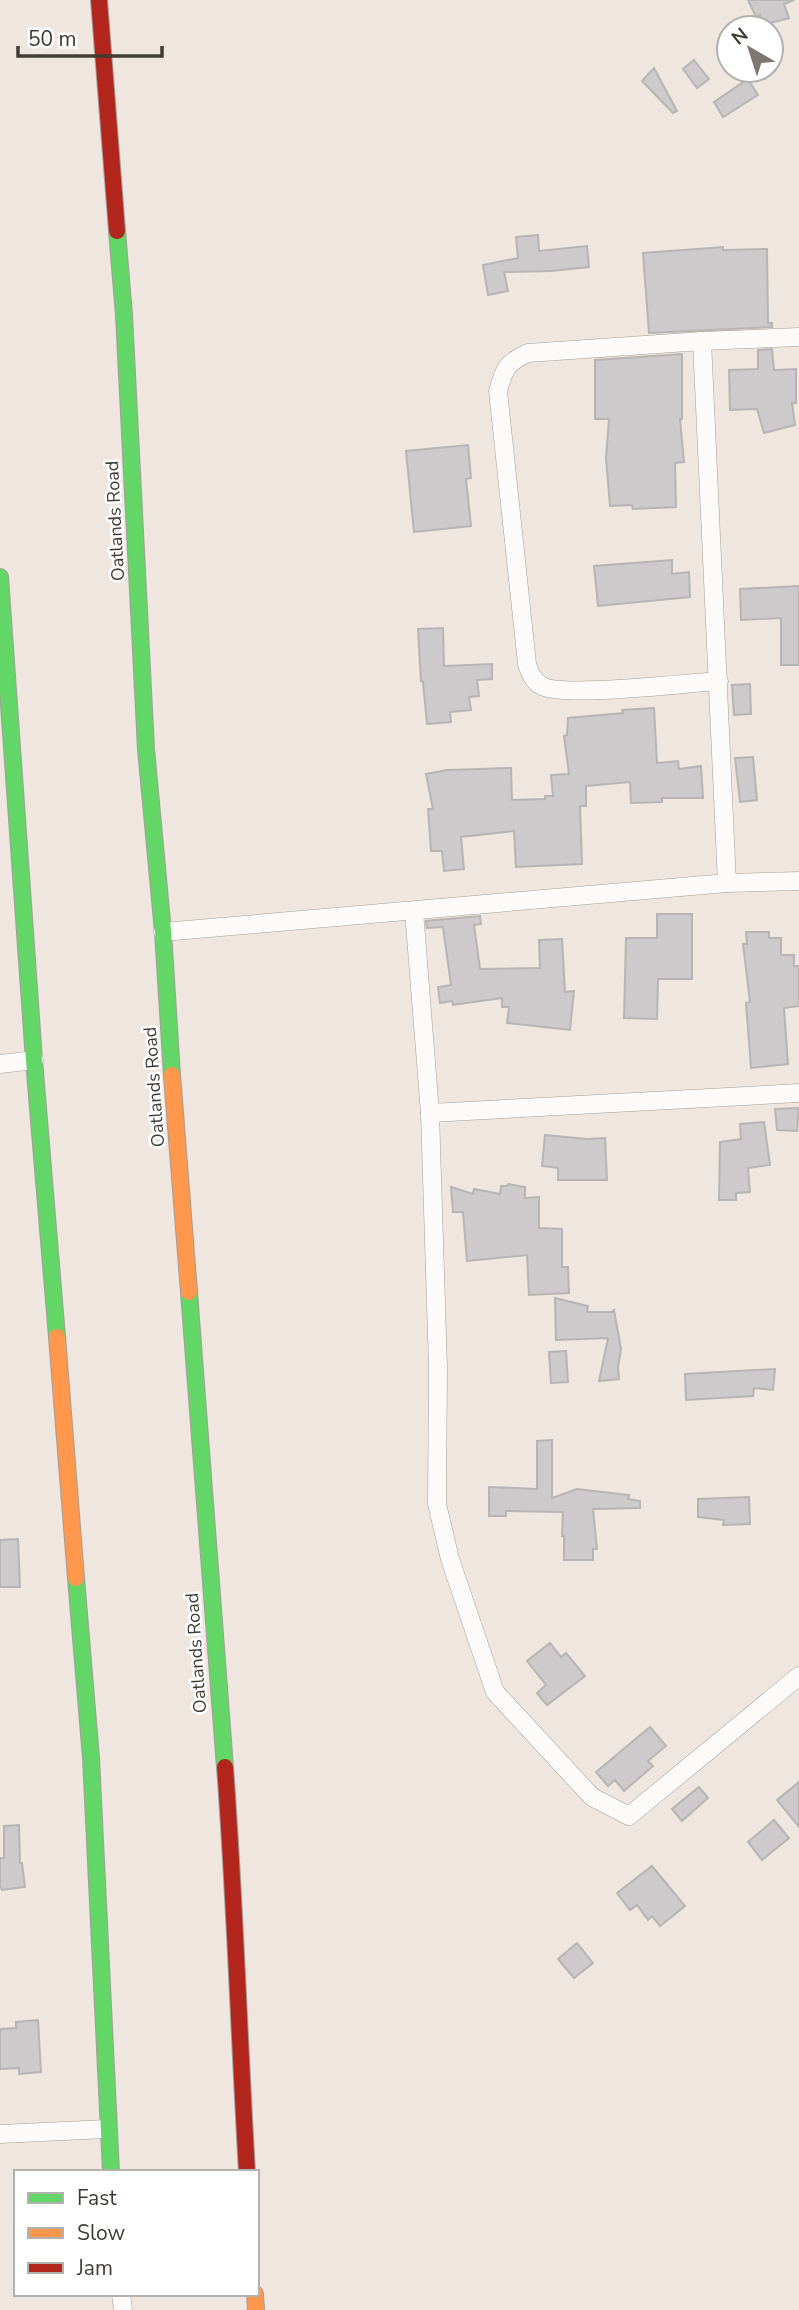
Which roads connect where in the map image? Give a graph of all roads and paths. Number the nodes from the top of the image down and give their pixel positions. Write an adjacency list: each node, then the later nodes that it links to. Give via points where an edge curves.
1 (99, 0): 10 (street, Oatlands Road, via 124,316 146,749)
2 (799, 337): 3 (street)
3 (702, 341): 5 (street); 5 (street, via 528,353 513,360 503,372 498,391 532,678 543,687 569,691)
4 (0, 577): 6 (street)
5 (719, 681): 8 (street)
6 (4, 684): 11 (street)
7 (799, 881): 8 (street)
8 (727, 883): 9 (street)
9 (414, 911): 10 (street); 14 (street)
10 (163, 932): 19 (street, Oatlands Road, via 233,1878)
11 (34, 1060): 12 (street); 16 (street, via 91,1758)
12 (0, 1064)
13 (799, 1093): 14 (street)
14 (430, 1113): 15 (street, via 437,1504 450,1559 495,1692 592,1797 629,1816)
15 (799, 1676)
16 (107, 2129): 17 (street); 18 (street)
17 (0, 2134)
18 (111, 2170)
19 (247, 2170)

